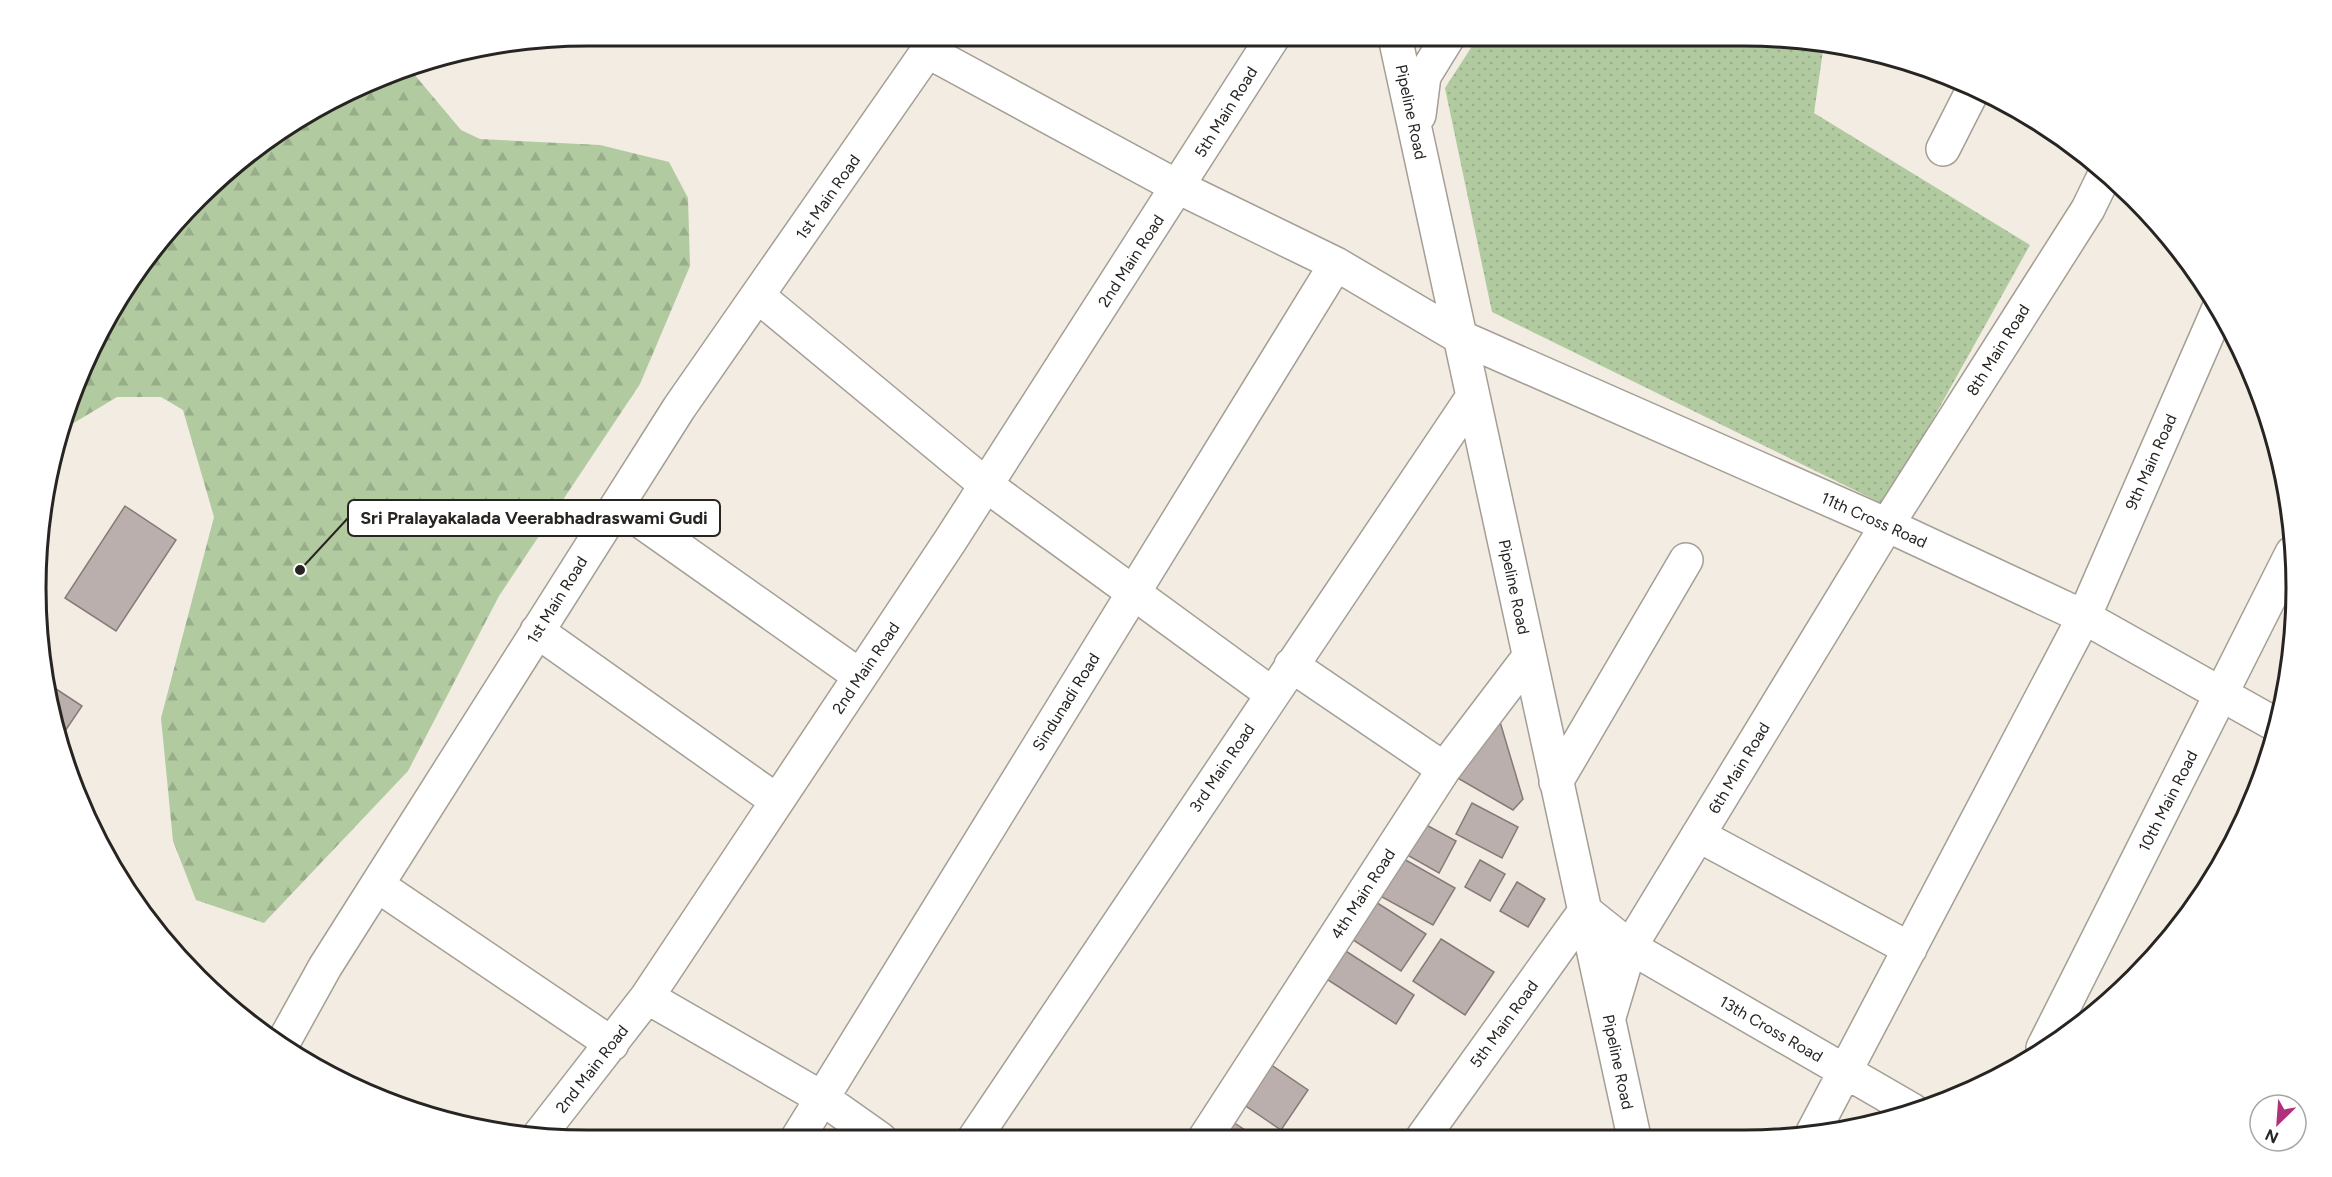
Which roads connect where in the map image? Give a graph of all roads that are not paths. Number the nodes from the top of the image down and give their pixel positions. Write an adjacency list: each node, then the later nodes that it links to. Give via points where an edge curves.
1 (927, 46): 12 (street, 1st Main Road)
2 (937, 46): 10 (street, 11th Cross Road)
3 (1267, 46): 10 (street, 5th Main Road)
4 (1397, 46): 7 (street, Pipeline Road)
5 (1442, 46): 7 (street, via 1424,76)
6 (1970, 96): 8 (street)
7 (1416, 133): 14 (street, Pipeline Road)
8 (1943, 149)
9 (2101, 181): 18 (street, 8th Main Road)
10 (1179, 188): 11 (street, 11th Cross Road); 16 (street, 2nd Main Road)
11 (1336, 264): 14 (street, 11th Cross Road); 21 (street, Sindunadi Road)
12 (758, 296): 16 (street); 17 (street, 1st Main Road, via 679,408)
13 (2214, 320): 22 (street, 9th Main Road)
14 (1458, 336): 15 (street, Pipeline Road); 18 (street, 11th Cross Road)
15 (1472, 398): 24 (street, Pipeline Road); 25 (street, 3rd Main Road)
16 (986, 485): 21 (street); 26 (street, 2nd Main Road)
17 (618, 505): 23 (street, 1st Main Road); 26 (street)
18 (1887, 525): 22 (street, 11th Cross Road); 33 (street, 6th Main Road)
19 (1686, 560): 31 (street)
20 (2285, 568): 28 (street, 10th Main Road)
21 (1134, 592): 27 (street); 44 (street, Sindunadi Road)
22 (2084, 617): 28 (street, 11th Cross Road); 37 (street, 9th Main Road)
23 (537, 631): 32 (street); 34 (street, 1st Main Road)
24 (1529, 657): 30 (street, 4th Main Road); 31 (street, Pipeline Road)
25 (1291, 665): 27 (street, 3rd Main Road); 30 (street)
26 (860, 676): 32 (street, 2nd Main Road)
27 (1272, 694): 50 (street, 3rd Main Road)
28 (2221, 695): 29 (street, 11th Cross Road); 40 (street, 10th Main Road)
29 (2269, 721)
30 (1444, 769): 51 (street, 4th Main Road)
31 (1556, 782): 35 (street, Pipeline Road)
32 (777, 801): 38 (street, 2nd Main Road)
33 (1698, 836): 36 (street, 6th Main Road); 37 (street)
34 (376, 885): 41 (street, 1st Main Road); 42 (street)
35 (1585, 911): 36 (street, 13th Cross Road); 39 (street, Pipeline Road); 52 (street, 5th Main Road)
36 (1630, 947): 39 (street, 6th Main Road); 43 (street, 13th Cross Road)
37 (1910, 949): 43 (street, 9th Main Road)
38 (647, 996): 42 (street, 2nd Main Road); 44 (street)
39 (1608, 1018): 53 (street, Pipeline Road)
40 (2049, 1036)
41 (286, 1038)
42 (612, 1044): 47 (street, 2nd Main Road)
43 (1845, 1072): 45 (street, 13th Cross Road); 46 (street, 9th Main Road)
44 (822, 1098): 48 (street, Sindunadi Road); 49 (street)
45 (1905, 1106)
46 (1817, 1126)
47 (545, 1128)
48 (802, 1130)
49 (867, 1130)
50 (980, 1130)
51 (1210, 1130)
52 (1428, 1130)
53 (1632, 1130)

